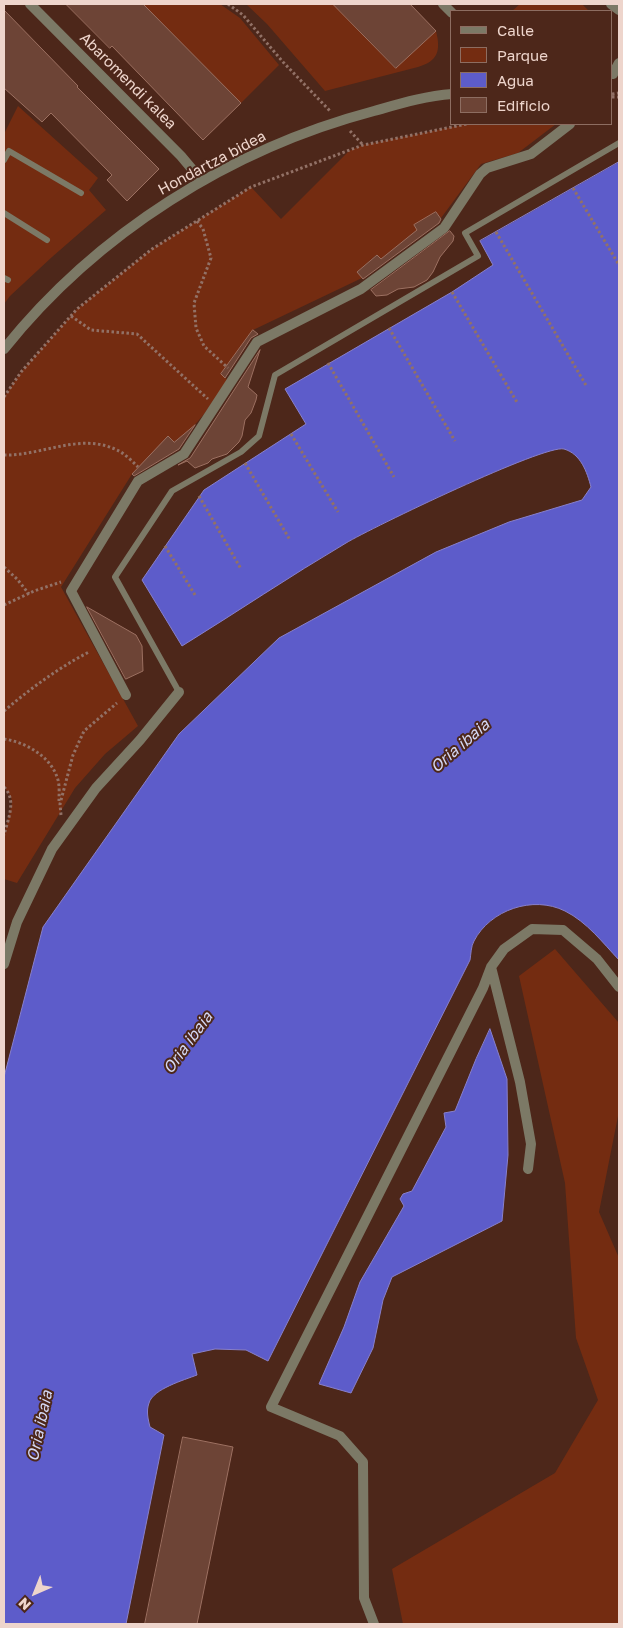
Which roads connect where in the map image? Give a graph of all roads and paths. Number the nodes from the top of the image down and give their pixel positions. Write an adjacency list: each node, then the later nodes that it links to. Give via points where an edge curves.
1 (30, 4): 14 (street, Abaromendi kalea, via 181,156)
2 (228, 4): 8 (path, via 243,15)
3 (611, 4): 4 (street)
4 (619, 10)
5 (619, 63): 6 (street)
6 (615, 73)
7 (450, 94): 8 (street, Hondartza bidea)
8 (339, 120): 12 (path); 14 (street, Hondartza bidea, via 286,140)
9 (462, 125): 12 (path)
10 (569, 125): 27 (street, via 531,154 487,168 444,228 361,289 257,342)
11 (619, 143): 49 (lane, via 465,233 478,256 275,375 259,436 241,452 172,491 115,577)
12 (363, 145): 18 (path, via 251,187)
13 (4, 160): 16 (lane, via 9,151)
14 (202, 182): 25 (street, Hondartza bidea, via 148,215 107,246 67,280)
15 (574, 188): 21 (path)
16 (81, 193)
17 (4, 213): 20 (lane)
18 (196, 221): 23 (path, via 152,249); 27 (path, via 202,229 211,258 194,302 196,328 204,346)
19 (496, 232): 28 (path)
20 (47, 240)
21 (619, 266)
22 (452, 292): 30 (path)
23 (71, 316): 29 (path); 31 (path, via 92,330 137,334)
24 (389, 328): 33 (path)
25 (4, 349)
26 (328, 363): 37 (path)
27 (235, 375): 31 (street)
28 (587, 387)
29 (4, 396)
30 (518, 404)
31 (216, 405): 36 (street, via 184,454)
32 (290, 434): 39 (path)
33 (455, 441)
34 (4, 455): 36 (path, via 18,456 90,442 118,450)
35 (245, 463): 40 (path)
36 (148, 475): 44 (street, via 138,481)
37 (394, 478)
38 (199, 496): 43 (path)
39 (338, 512)
40 (290, 540)
41 (165, 546): 46 (path)
42 (4, 566): 45 (path)
43 (241, 569)
44 (80, 576): 45 (path); 48 (street, via 71,591)
45 (28, 594): 47 (path)
46 (194, 595)
47 (4, 605)
48 (100, 646): 50 (street); 51 (path, via 30,689)
49 (179, 692): 55 (street, via 96,788)
50 (126, 695): 54 (path, via 84,732 73,755)
51 (4, 711)
52 (4, 739): 54 (path, via 26,745 45,758 57,778)
53 (4, 787): 56 (path, via 12,803)
54 (60, 804): 55 (path)
55 (64, 833): 57 (street, via 52,849 17,922)
56 (4, 835)
57 (4, 964)
58 (491, 967): 59 (street, via 504,949 532,929 563,930 596,959); 60 (street, via 520,1082 531,1144); 61 (street, via 271,1407 340,1436 363,1462 364,1598)
59 (619, 987)
60 (528, 1169)
61 (374, 1624)

